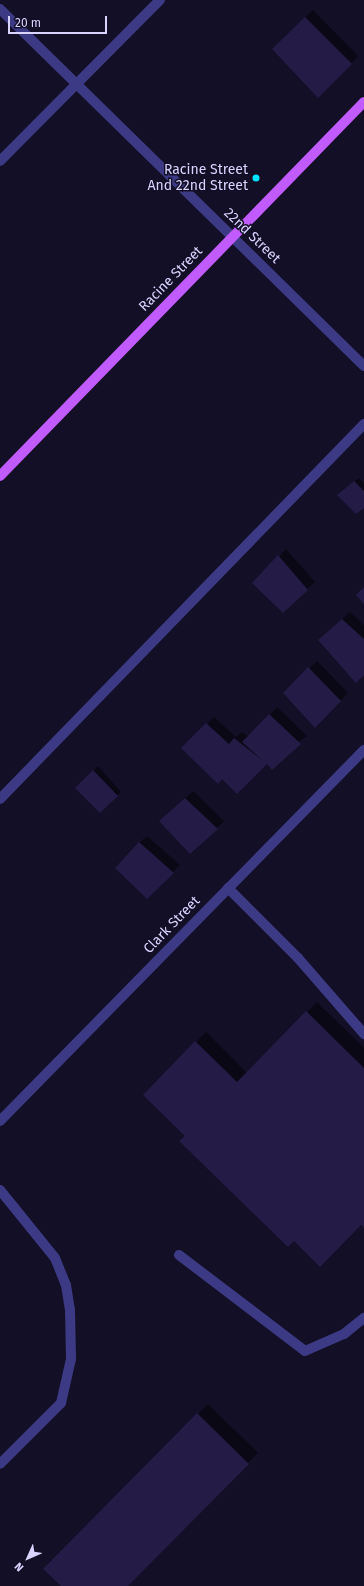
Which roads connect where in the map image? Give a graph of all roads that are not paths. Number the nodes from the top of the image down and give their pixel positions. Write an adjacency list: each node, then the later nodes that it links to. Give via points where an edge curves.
1 (160, 0): 3 (street)
2 (0, 8): 3 (street, 22nd Street)
3 (77, 84): 5 (street); 6 (street, 22nd Street)
4 (364, 102): 6 (main road, Racine Street)
5 (0, 161)
6 (232, 236): 7 (street, 22nd Street); 9 (main road, Racine Street)
7 (364, 366)
8 (364, 424): 11 (street)
9 (0, 476)
10 (364, 750): 12 (street, Clark Street)
11 (0, 800)
12 (228, 888): 13 (street, via 298,958); 14 (street, Clark Street)
13 (364, 1034)
14 (0, 1120)
15 (0, 1190): 18 (street, via 56,1258 69,1303 71,1359 61,1403)
16 (179, 1256): 17 (street, via 305,1351 344,1334)
17 (364, 1318)
18 (0, 1464)

